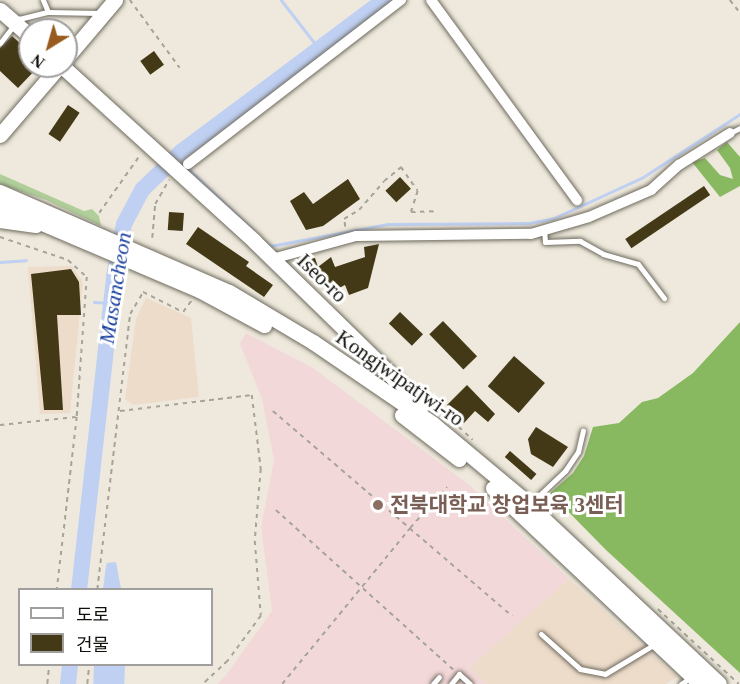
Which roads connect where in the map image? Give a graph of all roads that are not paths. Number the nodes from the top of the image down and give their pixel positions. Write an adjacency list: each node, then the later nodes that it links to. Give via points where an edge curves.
1 (43, 0): 6 (lane)
2 (115, 0): 7 (main road)
3 (401, 0): 16 (street)
4 (431, 0): 18 (street)
5 (0, 10): 8 (main road)
6 (48, 12): 7 (lane); 8 (lane)
7 (102, 14): 11 (main road)
8 (15, 22): 9 (main road); 10 (lane)
9 (18, 25)
10 (0, 43)
11 (78, 43)
12 (50, 78): 15 (main road)
13 (74, 78): 16 (main road, Iseo-ro, via 152,149)
14 (737, 131): 22 (street, via 679,165 651,190 590,217)
15 (0, 135)
16 (180, 169): 25 (main road, Iseo-ro)
17 (0, 192): 23 (main road, Kongjwipatjwi-ro)
18 (578, 200)
19 (0, 205): 21 (main road, Kongjwipatjwi-ro)
20 (0, 220): 21 (main road)
21 (45, 224): 23 (main road, Kongjwipatjwi-ro)
22 (544, 230): 25 (street, via 531,234 356,236); 26 (lane, via 545,242 580,241 603,254 638,264)
23 (98, 240): 24 (main road, Kongjwipatjwi-ro)
24 (139, 258): 27 (main road, Kongjwipatjwi-ro, via 229,292 313,342); 31 (main road, Kongjwipatjwi-ro, via 342,372 426,432 503,496)
25 (272, 259): 27 (main road, Iseo-ro, via 387,371)
26 (664, 298)
27 (433, 424): 29 (main road, Kongjwipatjwi-ro)
28 (583, 431): 29 (lane, via 578,452 565,471)
29 (529, 506): 37 (main road, Kongjwipatjwi-ro)
30 (541, 634): 31 (lane, via 580,669 605,675)
31 (657, 643): 33 (main road, Kongjwipatjwi-ro)
32 (439, 677): 34 (lane)
33 (691, 682)
34 (433, 684)
35 (451, 684): 36 (lane, via 459,674)
36 (471, 684)
37 (719, 684)

